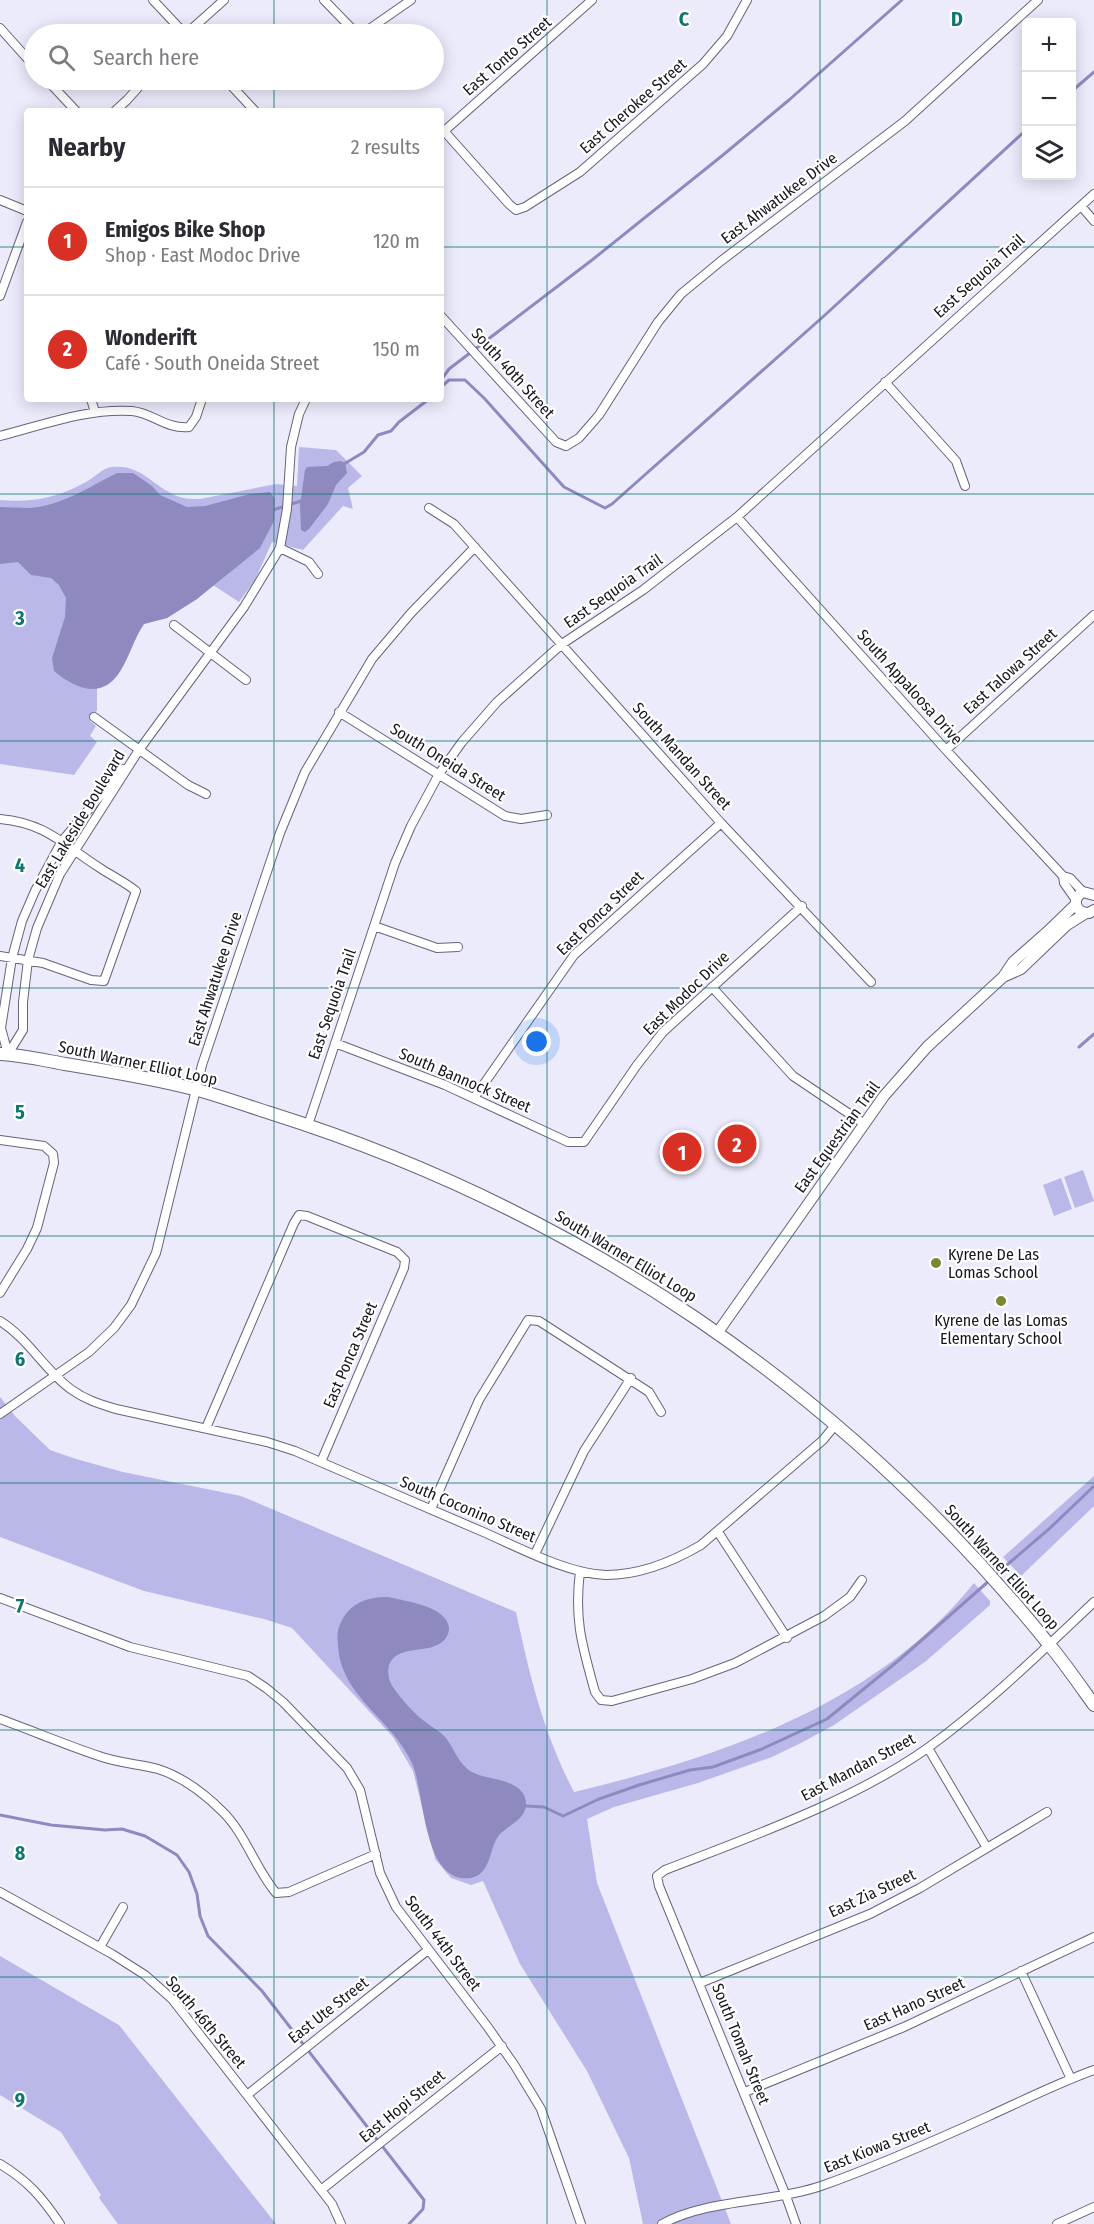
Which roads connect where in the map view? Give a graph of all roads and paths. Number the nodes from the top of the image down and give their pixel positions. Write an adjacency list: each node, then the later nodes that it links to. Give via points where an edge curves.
1 (153, 0): 8 (street)
2 (224, 0): 9 (street)
3 (324, 0): 10 (street)
4 (411, 0): 11 (street)
5 (592, 0): 20 (street, East Tonto Street)
6 (747, 0): 21 (street, East Cherokee Street, via 727,36 704,64 580,172 525,207 516,210)
7 (1032, 2): 36 (street, East Ahwatukee Drive, via 905,121 681,294 658,322 599,415 579,438)
8 (176, 24)
9 (197, 24)
10 (347, 24)
11 (376, 24)
12 (0, 27): 13 (street)
13 (24, 55)
14 (56, 90): 17 (street)
15 (136, 90): 18 (street)
16 (235, 90): 19 (street)
17 (73, 108)
18 (118, 108)
19 (252, 108)
20 (444, 131)
21 (444, 133)
22 (1094, 194): 24 (street, East Sequoia Trail)
23 (0, 201): 25 (street)
24 (1081, 206): 26 (street); 30 (street, East Sequoia Trail)
25 (24, 210)
26 (1094, 221)
27 (24, 230): 28 (street)
28 (0, 296)
29 (444, 319): 36 (street, South 40th Street, via 556,442)
30 (885, 382): 37 (street, via 956,461); 39 (street, East Sequoia Trail)
31 (92, 402): 34 (street)
32 (201, 402): 34 (street, via 189,427 176,428 139,412)
33 (302, 402): 41 (street, East Lakeside Boulevard, via 290,458)
34 (95, 412): 35 (street)
35 (0, 436)
36 (566, 446)
37 (965, 486)
38 (429, 508): 40 (street, South Mandan Street, via 454,524)
39 (737, 517): 45 (street, East Sequoia Trail, via 657,580); 51 (street, South Appaloosa Drive)
40 (475, 547): 45 (street, South Mandan Street); 48 (street, East Ahwatukee Drive, via 372,659)
41 (280, 548): 42 (street, via 309,562); 46 (street, East Lakeside Boulevard, via 249,600)
42 (318, 574)
43 (1094, 615): 51 (street, East Talowa Street)
44 (174, 625): 46 (street)
45 (562, 644): 52 (street, East Sequoia Trail, via 484,715); 56 (street, South Mandan Street)
46 (210, 652): 47 (street); 50 (street, East Lakeside Boulevard)
47 (246, 680)
48 (339, 712): 52 (street, South Oneida Street); 71 (street, East Ahwatukee Drive, via 305,771 280,833)
49 (94, 717): 50 (street)
50 (139, 750): 53 (street); 57 (street, East Lakeside Boulevard); 58 (street, East Lakeside Boulevard)
51 (946, 750): 59 (street, South Appaloosa Drive)
52 (439, 774): 54 (street, South Oneida Street, via 505,816 521,819); 62 (street, East Sequoia Trail, via 395,863)
53 (206, 794)
54 (547, 815)
55 (0, 819): 57 (street, via 16,820)
56 (721, 823): 60 (street, South Mandan Street); 72 (street, East Ponca Street, via 574,955)
57 (63, 841): 58 (street); 65 (street, East Lakeside Boulevard, via 22,921)
58 (76, 849): 65 (street, East Lakeside Boulevard); 65 (street, via 136,891 104,981)
59 (1085, 895): 61 (street, via 1078,910); 66 (street, East Equestrian Trail, via 1013,962)
60 (801, 906): 67 (street, South Mandan Street); 68 (street, East Modoc Drive)
61 (1091, 914): 66 (street, East Equestrian Trail, via 1067,925 1021,969)
62 (374, 926): 63 (street, via 437,948); 69 (street, East Sequoia Trail)
63 (458, 947)
64 (0, 956): 65 (street)
65 (21, 959): 70 (street, East Lakeside Boulevard, via 1,1028); 70 (street, East Lakeside Boulevard, via 23,1030)
66 (1003, 978): 73 (street, East Equestrian Trail, via 907,1067)
67 (871, 982)
68 (712, 987): 73 (street, via 793,1076); 76 (street, East Modoc Drive, via 650,1047)
69 (335, 1042): 72 (street, South Bannock Street); 74 (street, East Sequoia Trail)
70 (4, 1054): 71 (main road, South Warner Elliot Loop, via 118,1072)
71 (196, 1090): 74 (main road, South Warner Elliot Loop); 80 (street, East Ahwatukee Drive, via 156,1253 146,1278 114,1328)
72 (474, 1098): 76 (street, South Bannock Street, via 568,1142)
73 (863, 1123): 79 (street, East Equestrian Trail)
74 (308, 1125): 79 (main road, South Warner Elliot Loop, via 384,1153 526,1216)
75 (0, 1140): 77 (street, via 44,1146 53,1154 54,1163 37,1228)
76 (584, 1142)
77 (0, 1293)
78 (0, 1321): 80 (street, South Coconino Street, via 20,1336)
79 (718, 1332): 84 (main road, South Warner Elliot Loop)
80 (56, 1375): 83 (street, East Ahwatukee Drive); 85 (street, South Coconino Street, via 92,1402)
81 (631, 1378): 82 (street, via 649,1392); 87 (street, via 539,1321 528,1320 479,1400); 89 (street, via 584,1451)
82 (661, 1412)
83 (0, 1414)
84 (836, 1424): 88 (street, South Coconino Street, via 823,1440); 95 (main road, South Warner Elliot Loop, via 981,1564)
85 (206, 1428): 86 (street, South Coconino Street, via 267,1442); 86 (street, East Ponca Street, via 299,1215 307,1216 397,1252 405,1260)
86 (321, 1462): 87 (street, South Coconino Street)
87 (431, 1509): 89 (street, South Coconino Street)
88 (718, 1532): 90 (street, South Coconino Street, via 684,1555 632,1573 604,1575); 94 (street)
89 (535, 1554): 90 (street, South Coconino Street)
90 (580, 1571): 94 (street, via 577,1620 595,1692 601,1700 612,1701 692,1679)
91 (862, 1580): 94 (street, via 850,1597)
92 (0, 1598): 101 (street, South 44th Street, via 130,1647 248,1676 266,1688 347,1768 360,1790)
93 (1094, 1602): 95 (street)
94 (787, 1638)
95 (1049, 1644): 96 (main road, South Warner Elliot Loop); 98 (street, East Mandan Street)
96 (1094, 1705)
97 (0, 1719): 101 (street, via 102,1757 159,1770 182,1780 225,1814 276,1893 289,1892)
98 (928, 1748): 100 (street); 102 (street, East Mandan Street, via 830,1802 665,1869)
99 (1047, 1812): 100 (street, East Zia Street)
100 (987, 1848): 109 (street, East Zia Street, via 870,1914)
101 (376, 1854): 107 (street, South 44th Street, via 396,1907)
102 (657, 1876): 109 (street, South Tomah Street)
103 (0, 1892): 106 (street, South 46th Street)
104 (123, 1906): 106 (street)
105 (1094, 1937): 108 (street, East Hano Street)
106 (100, 1947): 114 (street, South 46th Street, via 160,1986)
107 (428, 1950): 110 (street, South 44th Street); 114 (street, East Ute Street)
108 (1021, 1971): 112 (street); 113 (street, East Hano Street, via 904,2027)
109 (700, 1983): 113 (street, South Tomah Street)
110 (502, 2046): 116 (street, East Hopi Street); 121 (street, South 44th Street, via 541,2109)
111 (1094, 2070): 112 (street, East Kiowa Street)
112 (1071, 2079): 117 (street, East Kiowa Street, via 855,2173)
113 (745, 2092): 117 (street, South Tomah Street)
114 (247, 2094): 116 (street, South 46th Street)
115 (0, 2164): 119 (street, via 39,2194)
116 (321, 2190): 120 (street, South 46th Street)
117 (786, 2196): 122 (street, East Kiowa Street, via 706,2208); 123 (street, South Tomah Street)
118 (1094, 2207): 124 (street)
119 (60, 2224)
120 (341, 2224)
121 (581, 2224)
122 (662, 2224)
123 (796, 2224)
124 (1058, 2224)

